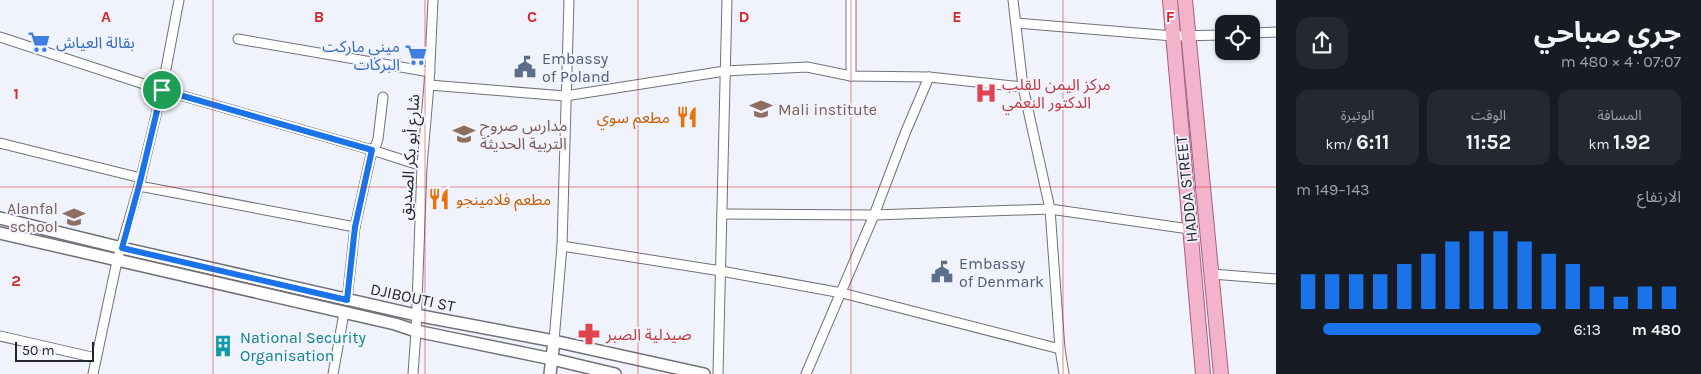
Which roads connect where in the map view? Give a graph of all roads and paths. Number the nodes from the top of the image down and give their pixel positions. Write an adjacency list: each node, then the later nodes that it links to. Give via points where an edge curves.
1 (179, 0): 23 (street)
2 (434, 0): 18 (street, شارع أبو بكر الصديق)
3 (569, 0): 25 (street)
4 (727, 0): 17 (street)
5 (851, 0): 19 (street)
6 (1013, 0): 9 (street)
7 (1170, 0): 13 (main road, HADDA STREET)
8 (1185, 0): 14 (main road, HADDA STREET)
9 (1016, 23): 13 (street); 22 (street)
10 (1276, 32): 11 (street)
11 (1260, 33)
12 (1215, 34): 14 (street)
13 (1173, 36): 14 (street); 35 (main road, HADDA STREET)
14 (1187, 36): 43 (main road, HADDA STREET)
15 (0, 37): 23 (street)
16 (238, 39): 18 (street)
17 (725, 71): 19 (street, via 807,67); 25 (street); 31 (street)
18 (430, 72): 21 (street, شارع أبو بكر الصديق)
19 (851, 76): 20 (street)
20 (929, 77): 22 (street); 32 (street)
21 (429, 85): 25 (street); 28 (street, شارع أبو بكر الصديق)
22 (1023, 87): 30 (street)
23 (162, 90): 27 (street); 29 (street)
24 (383, 96): 27 (street, via 378,139)
25 (565, 96): 38 (street)
26 (0, 143): 29 (street)
27 (372, 150): 28 (street); 34 (street)
28 (422, 166): 48 (street, شارع أبو بكر الصديق)
29 (140, 182): 34 (street); 39 (street)
30 (1050, 210): 32 (street); 35 (street); 52 (street)
31 (722, 214): 32 (street); 42 (street)
32 (874, 215): 45 (street)
33 (0, 218): 37 (street, DJIBOUTI ST)
34 (355, 227): 46 (street)
35 (1189, 229): 64 (main road, HADDA STREET)
36 (0, 233): 40 (street, DJIBOUTI ST)
37 (89, 241): 39 (street, DJIBOUTI ST); 40 (street)
38 (562, 246): 42 (street); 51 (street)
39 (122, 248): 41 (street); 46 (street, DJIBOUTI ST)
40 (86, 254): 41 (street, DJIBOUTI ST)
41 (117, 261): 47 (street, DJIBOUTI ST); 53 (street)
42 (721, 271): 45 (street); 61 (street)
43 (1212, 274): 44 (street); 65 (main road, HADDA STREET)
44 (1276, 279)
45 (842, 293): 52 (street); 62 (street)
46 (347, 300): 48 (street, DJIBOUTI ST)
47 (344, 313): 49 (street, DJIBOUTI ST); 56 (street)
48 (416, 315): 49 (street, شارع أبو بكر الصديق); 51 (street, DJIBOUTI ST)
49 (416, 331): 54 (street, DJIBOUTI ST); 57 (street, شارع أبو بكر الصديق)
50 (0, 336): 53 (street)
51 (554, 341): 54 (street); 60 (street, DJIBOUTI ST)
52 (1060, 349): 63 (street)
53 (96, 358): 55 (street)
54 (552, 359): 58 (street); 59 (street, DJIBOUTI ST)
55 (94, 374)
56 (333, 374)
57 (413, 374)
58 (550, 374)
59 (615, 374)
60 (704, 374)
61 (718, 374)
62 (806, 374)
63 (1064, 374)
64 (1202, 374)
65 (1221, 374)

